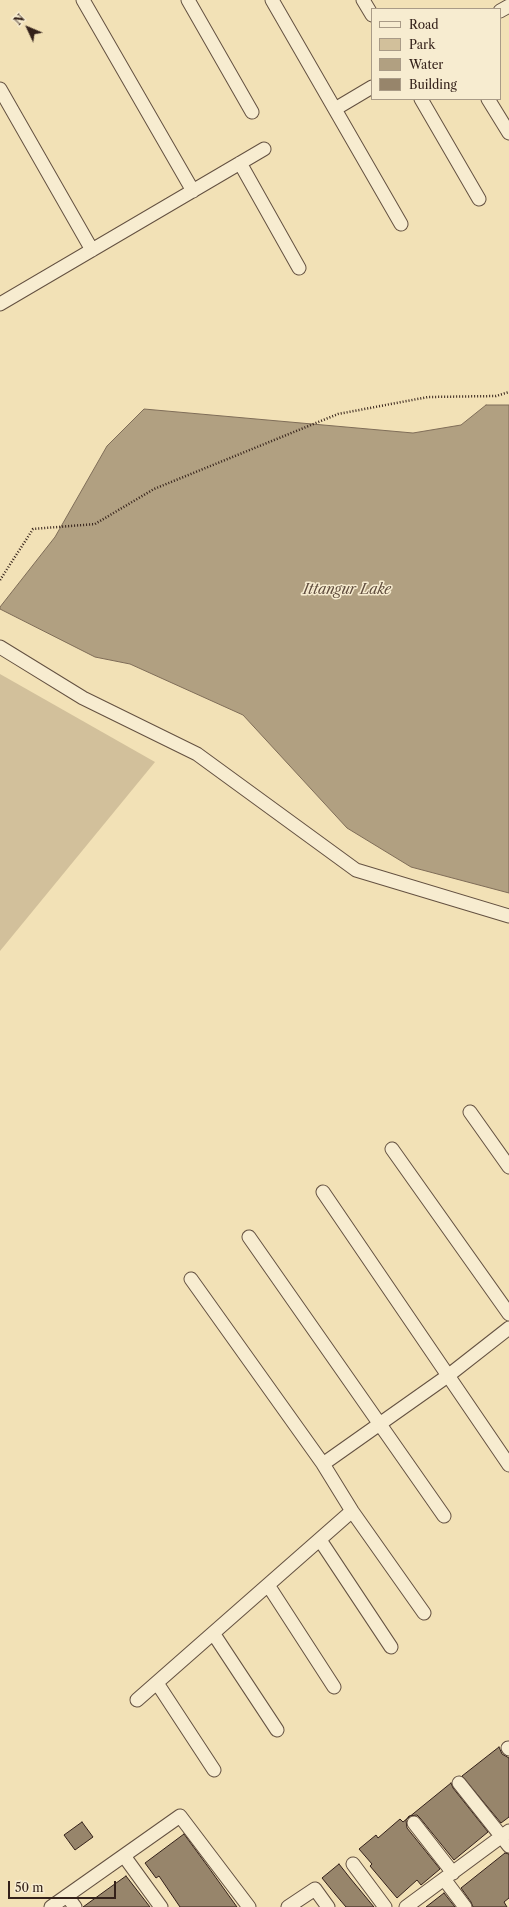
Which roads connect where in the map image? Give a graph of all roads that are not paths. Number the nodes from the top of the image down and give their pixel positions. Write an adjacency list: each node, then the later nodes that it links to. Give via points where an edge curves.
1 (83, 0): 15 (street)
2 (188, 0): 11 (street)
3 (272, 0): 10 (street)
4 (363, 0): 5 (street)
5 (371, 13)
6 (371, 88): 10 (street)
7 (0, 89): 18 (street)
8 (422, 100): 16 (street)
9 (489, 100): 12 (street)
10 (335, 109): 17 (street)
11 (252, 112)
12 (509, 133)
13 (264, 149): 14 (street)
14 (240, 163): 15 (street); 19 (street)
15 (193, 191): 18 (street)
16 (479, 199)
17 (402, 224)
18 (92, 250): 20 (street)
19 (299, 268)
20 (0, 304)
21 (0, 647): 22 (street, via 83,698 196,754 356,870)
22 (509, 916)
23 (470, 1112): 25 (street)
24 (392, 1149): 29 (street)
25 (509, 1167)
26 (323, 1192): 31 (street)
27 (249, 1237): 32 (street)
28 (191, 1279): 33 (street)
29 (509, 1314)
30 (509, 1328): 31 (street)
31 (449, 1375): 32 (street); 34 (street)
32 (380, 1425): 33 (street); 36 (street)
33 (323, 1464): 35 (street)
34 (509, 1465)
35 (352, 1511): 37 (street); 39 (street)
36 (444, 1516)
37 (320, 1540): 38 (street); 41 (street)
38 (268, 1585): 40 (street); 43 (street)
39 (424, 1613)
40 (213, 1633): 42 (street); 45 (street)
41 (391, 1647)
42 (156, 1683): 44 (street); 46 (street)
43 (334, 1687)
44 (136, 1700)
45 (277, 1730)
46 (214, 1770)
47 (459, 1783): 49 (street)
48 (414, 1823): 52 (street)
49 (507, 1838): 52 (street)
50 (124, 1856): 53 (street); 56 (street); 57 (street, via 180,1816)
51 (353, 1864): 60 (street)
52 (448, 1876): 61 (street); 62 (street)
53 (67, 1896): 54 (street); 55 (street)
54 (52, 1907)
55 (75, 1907)
56 (161, 1907)
57 (249, 1907)
58 (288, 1907): 59 (street, via 315,1889)
59 (328, 1907)
60 (385, 1907)
61 (406, 1907)
62 (465, 1907)

